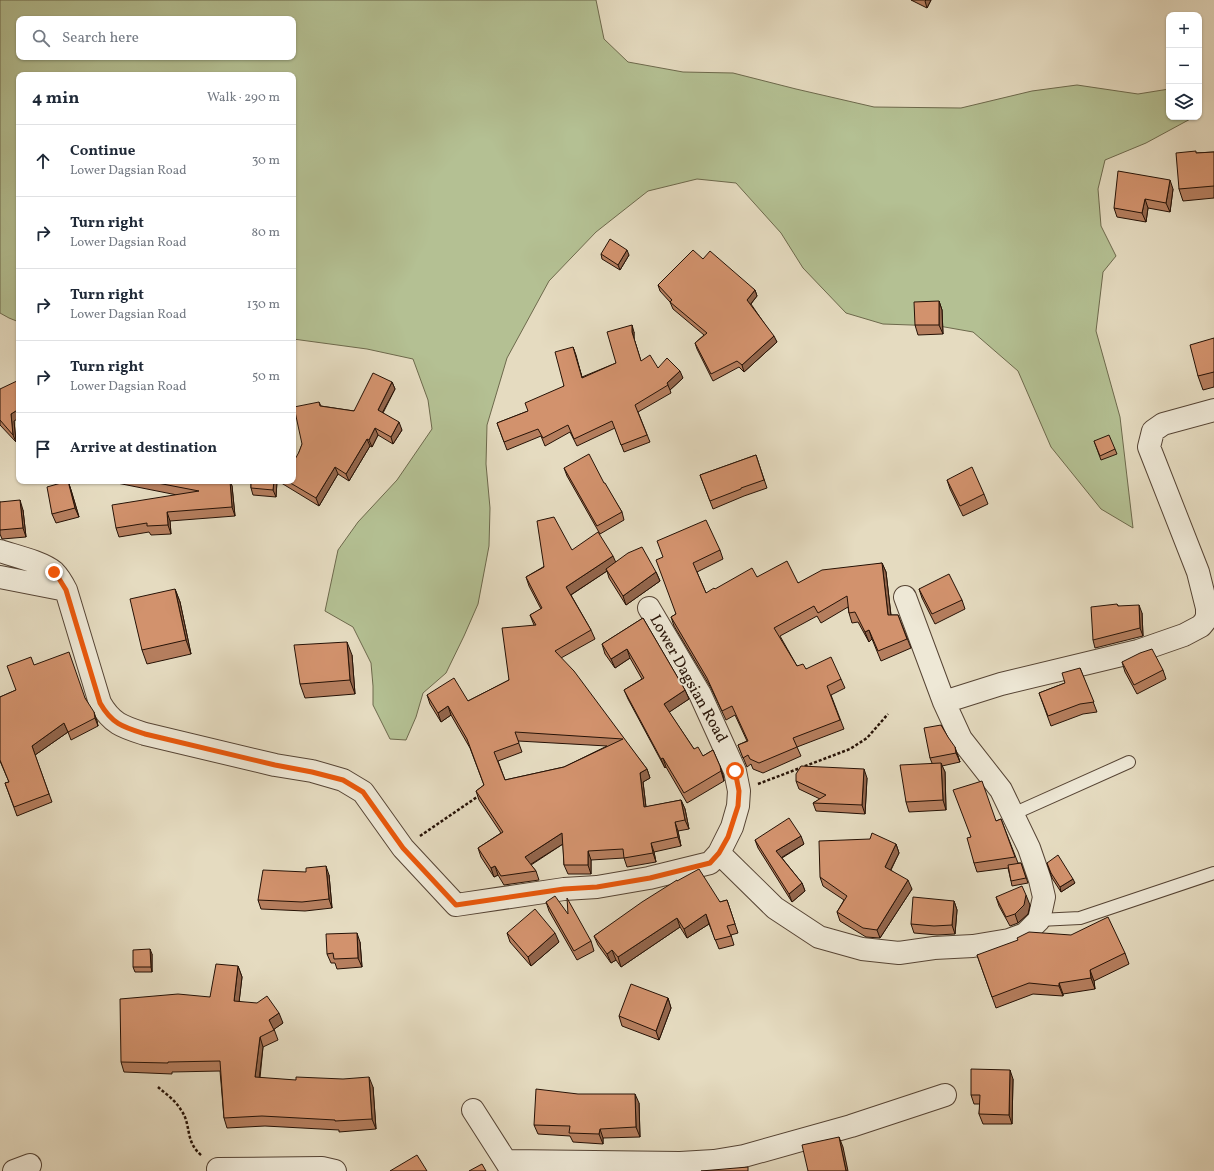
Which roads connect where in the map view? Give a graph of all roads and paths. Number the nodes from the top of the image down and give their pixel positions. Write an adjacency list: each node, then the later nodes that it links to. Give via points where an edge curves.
1 (1214, 410): 7 (street, via 1164,424 1153,431 1149,447 1198,572)
2 (0, 551): 4 (street, Lower Dagsian Road, via 45,566 54,572)
3 (0, 577): 4 (street)
4 (66, 590): 14 (street, Lower Dagsian Road, via 100,703 106,714 117,723 145,734 343,780 363,792)
5 (905, 597): 8 (street)
6 (649, 608): 12 (street, Lower Dagsian Road, via 700,694 735,771)
7 (1210, 624): 8 (street, via 1205,622 1184,635 1138,651 1001,684)
8 (944, 702): 13 (street, via 961,739 1000,790)
9 (888, 714): 12 (path, via 867,738 850,749)
10 (1129, 762): 13 (lane)
11 (485, 791): 14 (path)
12 (739, 791): 15 (street, Lower Dagsian Road, via 732,827)
13 (1013, 814): 17 (street, via 1040,880 1044,897)
14 (403, 848): 15 (street, Lower Dagsian Road, via 456,905 650,878 710,863)
15 (719, 853): 17 (street, via 775,908 819,936 862,949 899,953 973,946 1009,940 1025,934)
16 (1214, 873): 17 (lane, via 1080,918)
17 (1039, 920)
18 (158, 1087): 22 (path, via 182,1110 195,1150)
19 (945, 1095): 21 (street, via 851,1126 722,1160)
20 (473, 1110): 21 (street)
21 (510, 1166)
22 (218, 1169): 23 (street, via 322,1168)
23 (335, 1171)

